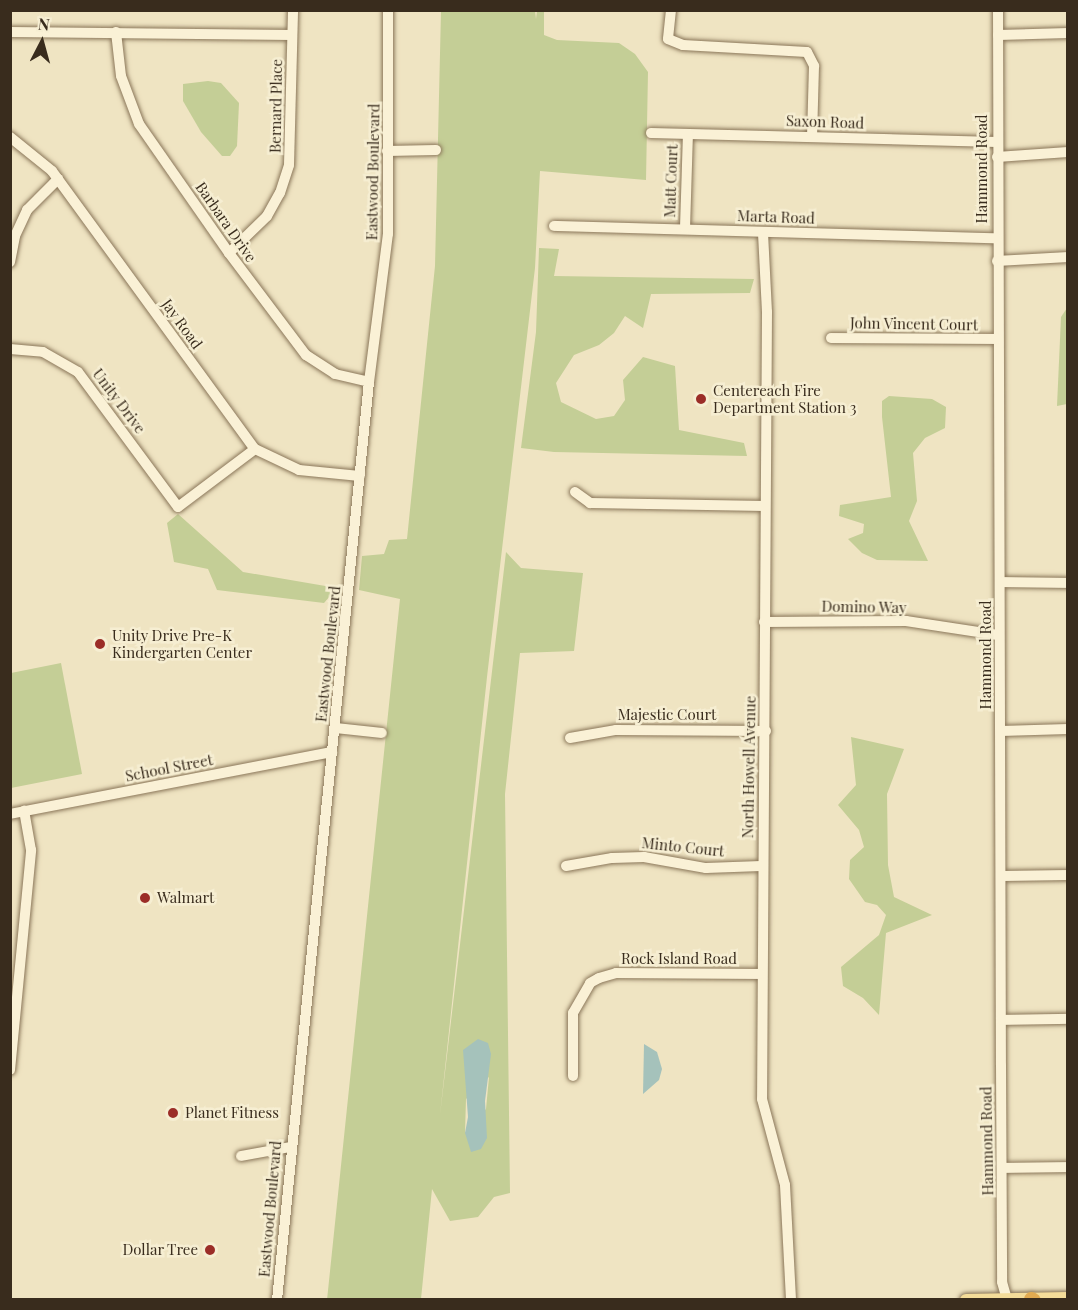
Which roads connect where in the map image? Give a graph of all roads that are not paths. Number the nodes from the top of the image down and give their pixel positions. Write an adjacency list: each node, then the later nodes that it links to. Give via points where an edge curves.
1 (293, 10): 8 (street, Bernard Place)
2 (388, 10): 16 (street, Eastwood Boulevard)
3 (671, 10): 13 (street, via 668,39 683,45 807,52 814,66)
4 (998, 10): 9 (street, Hammond Road)
5 (10, 32): 6 (street)
6 (116, 32): 8 (street); 24 (street, Barbara Drive, via 121,76 139,124)
7 (1068, 33): 9 (street)
8 (292, 35): 24 (street, Bernard Place, via 289,165 267,216)
9 (998, 35): 14 (street, Hammond Road)
10 (651, 133): 11 (street, Saxon Road)
11 (688, 134): 13 (street, Saxon Road); 21 (street, Matt Court)
12 (10, 137): 19 (street, Jay Road, via 45,162)
13 (812, 137): 14 (street, Saxon Road)
14 (997, 142): 18 (street, Hammond Road)
15 (436, 150): 16 (street)
16 (387, 151): 31 (street, Eastwood Boulevard, via 388,234)
17 (1068, 152): 18 (street)
18 (997, 157): 23 (street, Hammond Road)
19 (58, 179): 27 (street, via 27,210 15,236); 32 (street, Jay Road)
20 (554, 226): 21 (street, Marta Road)
21 (685, 228): 22 (street, Marta Road)
22 (763, 233): 23 (street, Marta Road); 35 (street, North Howell Avenue, via 767,312)
23 (997, 238): 26 (street, Hammond Road)
24 (229, 253): 31 (street, Barbara Drive, via 306,355 335,375)
25 (1068, 257): 26 (street)
26 (997, 261): 29 (street, Hammond Road)
27 (10, 262)
28 (831, 338): 29 (street, John Vincent Court)
29 (997, 339): 36 (street, Hammond Road)
30 (10, 349): 32 (street, Unity Drive, via 43,352 78,372 178,507)
31 (369, 382): 33 (street, Eastwood Boulevard)
32 (255, 449): 33 (street, Jay Road, via 299,470)
33 (360, 476): 40 (street, Eastwood Boulevard)
34 (575, 492): 35 (street, via 591,503)
35 (765, 506): 38 (street, North Howell Avenue)
36 (1002, 582): 37 (street); 39 (street, Hammond Road)
37 (1068, 583)
38 (764, 622): 39 (street, Domino Way, via 906,621); 42 (street, North Howell Avenue)
39 (998, 635): 43 (street, Hammond Road)
40 (336, 728): 44 (street); 46 (street, Eastwood Boulevard)
41 (1068, 729): 43 (street)
42 (766, 731): 45 (street, Majestic Court, via 616,730); 50 (street, North Howell Avenue)
43 (1001, 731): 52 (street, Hammond Road)
44 (382, 733)
45 (570, 738)
46 (332, 752): 47 (street, School Street); 58 (street, Eastwood Boulevard)
47 (24, 811): 48 (street, School Street); 56 (street, via 31,850)
48 (10, 814)
49 (566, 866): 50 (street, Minto Court, via 644,857 706,868)
50 (761, 866): 53 (street, North Howell Avenue)
51 (1068, 875): 52 (street)
52 (1003, 876): 55 (street, Hammond Road)
53 (760, 974): 57 (street, Rock Island Road, via 616,973 599,978 590,983 573,1013); 64 (street, North Howell Avenue, via 762,1100 785,1185)
54 (1068, 1019): 55 (street)
55 (1001, 1020): 61 (street, Hammond Road)
56 (10, 1070)
57 (573, 1076)
58 (290, 1147): 59 (street); 63 (street, Eastwood Boulevard)
59 (241, 1156)
60 (1068, 1167): 61 (street)
61 (1002, 1168): 66 (street, Hammond Road, via 1002,1282)
62 (1068, 1298): 67 (main road)
63 (277, 1299)
64 (791, 1299)
65 (966, 1299): 66 (main road)
66 (1007, 1299): 67 (main road)
67 (1032, 1299)

